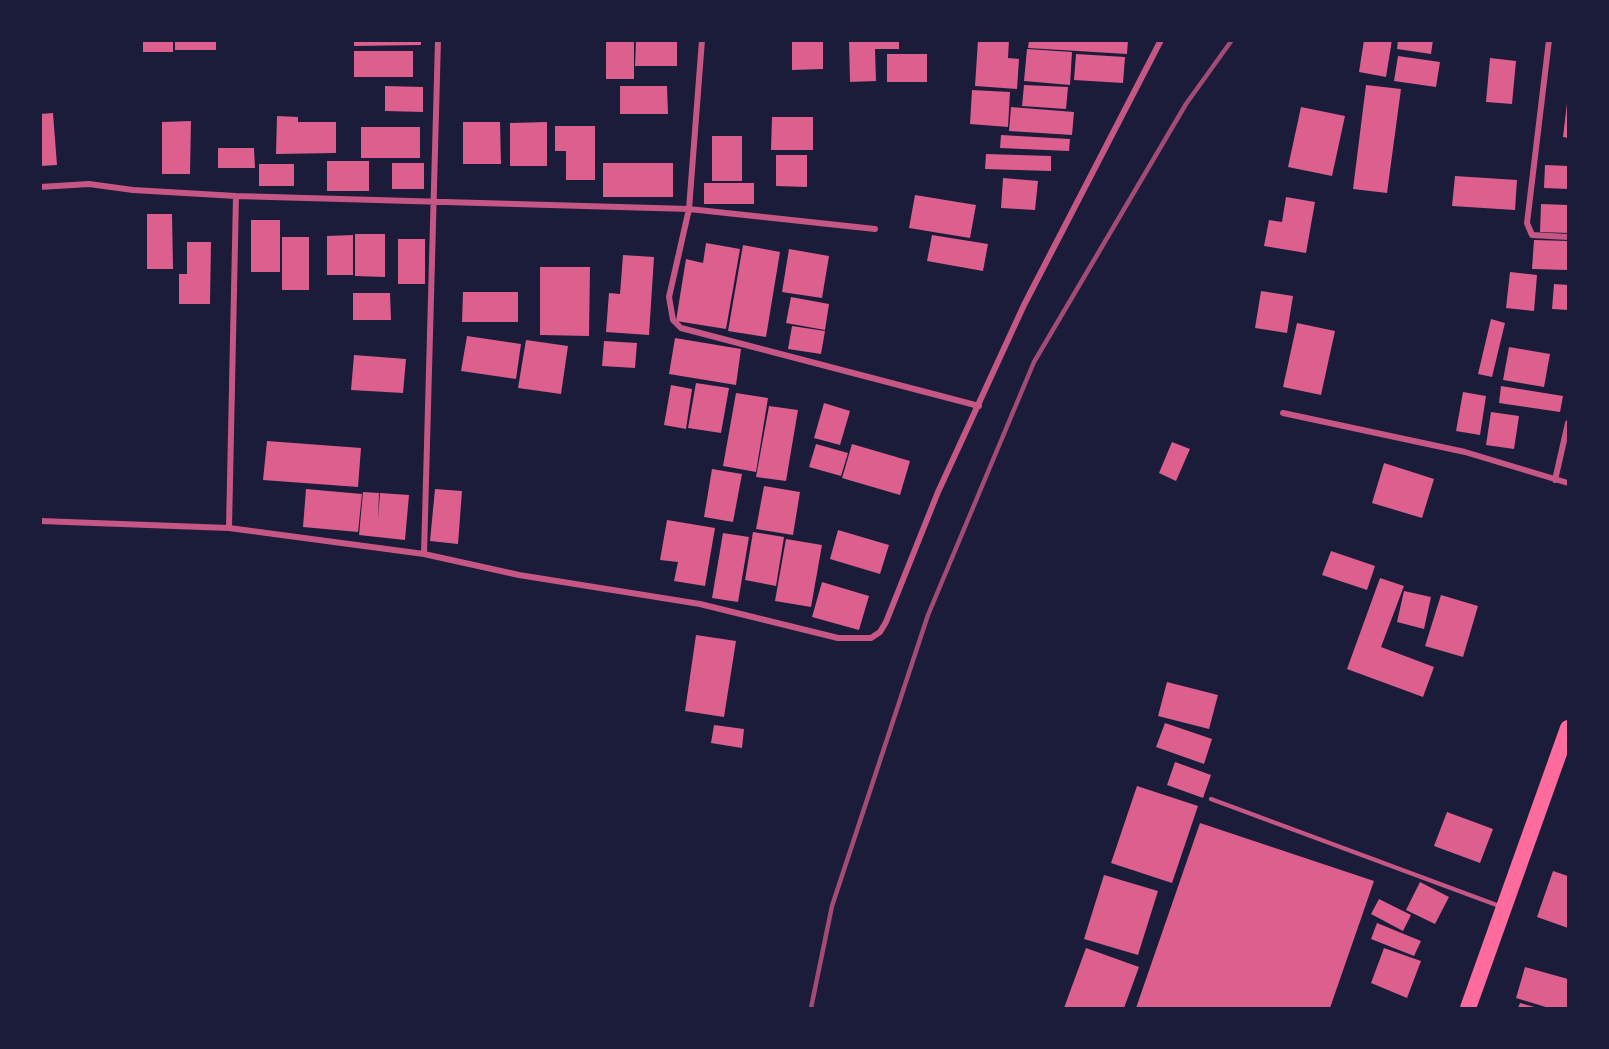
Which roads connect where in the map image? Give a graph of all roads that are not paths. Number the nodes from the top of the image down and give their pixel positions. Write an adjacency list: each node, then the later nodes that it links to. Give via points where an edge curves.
1 (438, 40): 7 (street)
2 (702, 40): 8 (street)
3 (1161, 40): 11 (street, via 1024,305)
4 (1550, 40): 10 (street, via 1527,223 1532,236)
5 (40, 187): 6 (street, via 89,184)
6 (236, 196): 7 (street); 17 (street)
7 (436, 203): 8 (street); 18 (street)
8 (688, 209): 9 (street); 11 (street, via 669,297 673,320 681,328)
9 (875, 229)
10 (1569, 237)
11 (979, 406): 18 (street, via 938,492 886,622 871,638 838,638 700,604 519,575)
12 (1283, 413): 14 (street, via 1465,453)
13 (1569, 423): 14 (street)
14 (1555, 480): 15 (street)
15 (1569, 483)
16 (40, 521): 17 (street)
17 (229, 528): 18 (street)
18 (424, 554)
19 (1569, 728): 21 (highway)
20 (1211, 799): 21 (lane)
21 (1504, 908): 22 (highway)
22 (1468, 1008)

